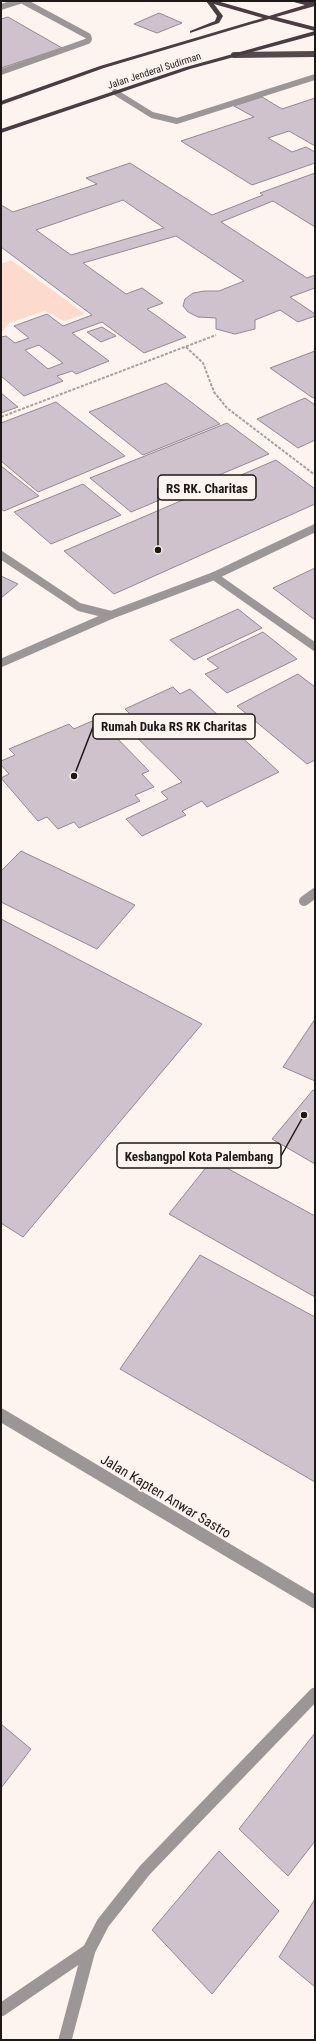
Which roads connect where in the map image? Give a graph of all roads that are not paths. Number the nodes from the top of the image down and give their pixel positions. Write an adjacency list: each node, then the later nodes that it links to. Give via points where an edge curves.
1 (20, 1): 6 (street)
2 (24, 1): 16 (street, via 88,36 89,39)
3 (210, 1): 7 (highway); 10 (highway, via 220,16 217,22)
4 (293, 1): 5 (highway)
5 (314, 5): 7 (highway, Jalan Jenderal Sudirman)
6 (1, 7)
7 (270, 18): 8 (highway); 20 (highway, Jalan Jenderal Sudirman, via 102,67)
8 (315, 29)
9 (315, 33): 15 (highway, Jalan Jenderal Sudirman)
10 (186, 34)
11 (165, 41): 12 (highway)
12 (158, 43)
13 (124, 53): 19 (highway)
14 (315, 54): 15 (main road)
15 (234, 55): 18 (highway, Jalan Jenderal Sudirman)
16 (1, 72)
17 (315, 77): 18 (street, via 177,121 155,118)
18 (115, 92): 21 (highway, Jalan Jenderal Sudirman)
19 (8, 93)
20 (1, 103)
21 (1, 131)
22 (315, 528): 24 (street)
23 (1, 555): 25 (street, via 79,607)
24 (214, 576): 25 (street); 26 (street)
25 (111, 615): 27 (street)
26 (315, 647)
27 (1, 663)
28 (315, 893): 29 (street)
29 (304, 901)
30 (1, 1415): 31 (street, Jalan Kapten Anwar Sastro)
31 (315, 1602)
32 (315, 1694): 33 (street, via 145,1870 102,1924)
33 (89, 1950): 34 (street); 35 (street)
34 (1, 2010)
35 (65, 2040)

